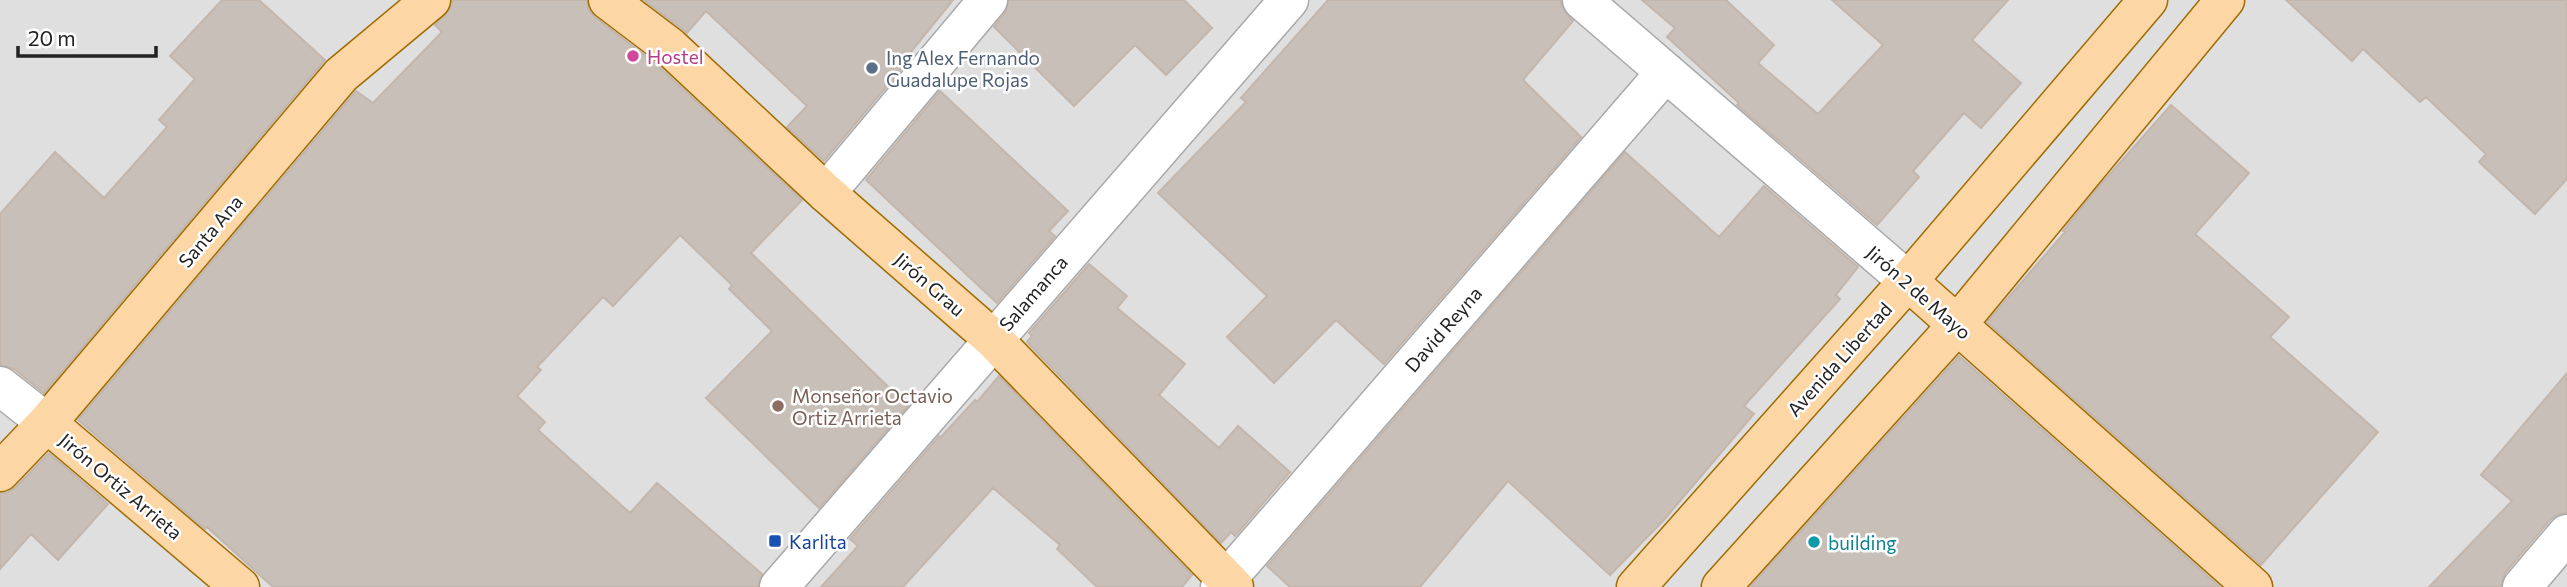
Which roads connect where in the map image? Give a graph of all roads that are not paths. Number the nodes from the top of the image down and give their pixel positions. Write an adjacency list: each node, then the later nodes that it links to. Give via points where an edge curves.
1 (431, 0): 14 (main road, Santa Ana, via 341,75)
2 (608, 0): 9 (main road, Jirón Grau, via 670,47)
3 (988, 0): 9 (street)
4 (1289, 0): 12 (street, Salamanca)
5 (1582, 0): 8 (street, Jirón 2 de Mayo)
6 (2148, 0): 10 (main road, Avenida Libertad)
7 (2225, 0): 11 (main road)
8 (1666, 72): 10 (street, Jirón 2 de Mayo); 17 (street, David Reyna)
9 (826, 193): 12 (main road, Jirón Grau)
10 (1908, 281): 11 (main road, Jirón 2 de Mayo); 20 (main road, Avenida Libertad)
11 (1957, 325): 21 (main road); 22 (main road, Jirón 2 de Mayo)
12 (993, 339): 17 (main road, Jirón Grau); 19 (street, Salamanca)
13 (0, 386): 14 (street, Jirón Ortiz Arrieta)
14 (47, 423): 15 (main road, Santa Ana); 18 (main road, Jirón Ortiz Arrieta)
15 (0, 472)
16 (2567, 534): 23 (street)
17 (1226, 585)
18 (240, 587)
19 (779, 587)
20 (1636, 587)
21 (1721, 587)
22 (2253, 587)
23 (2522, 587)

